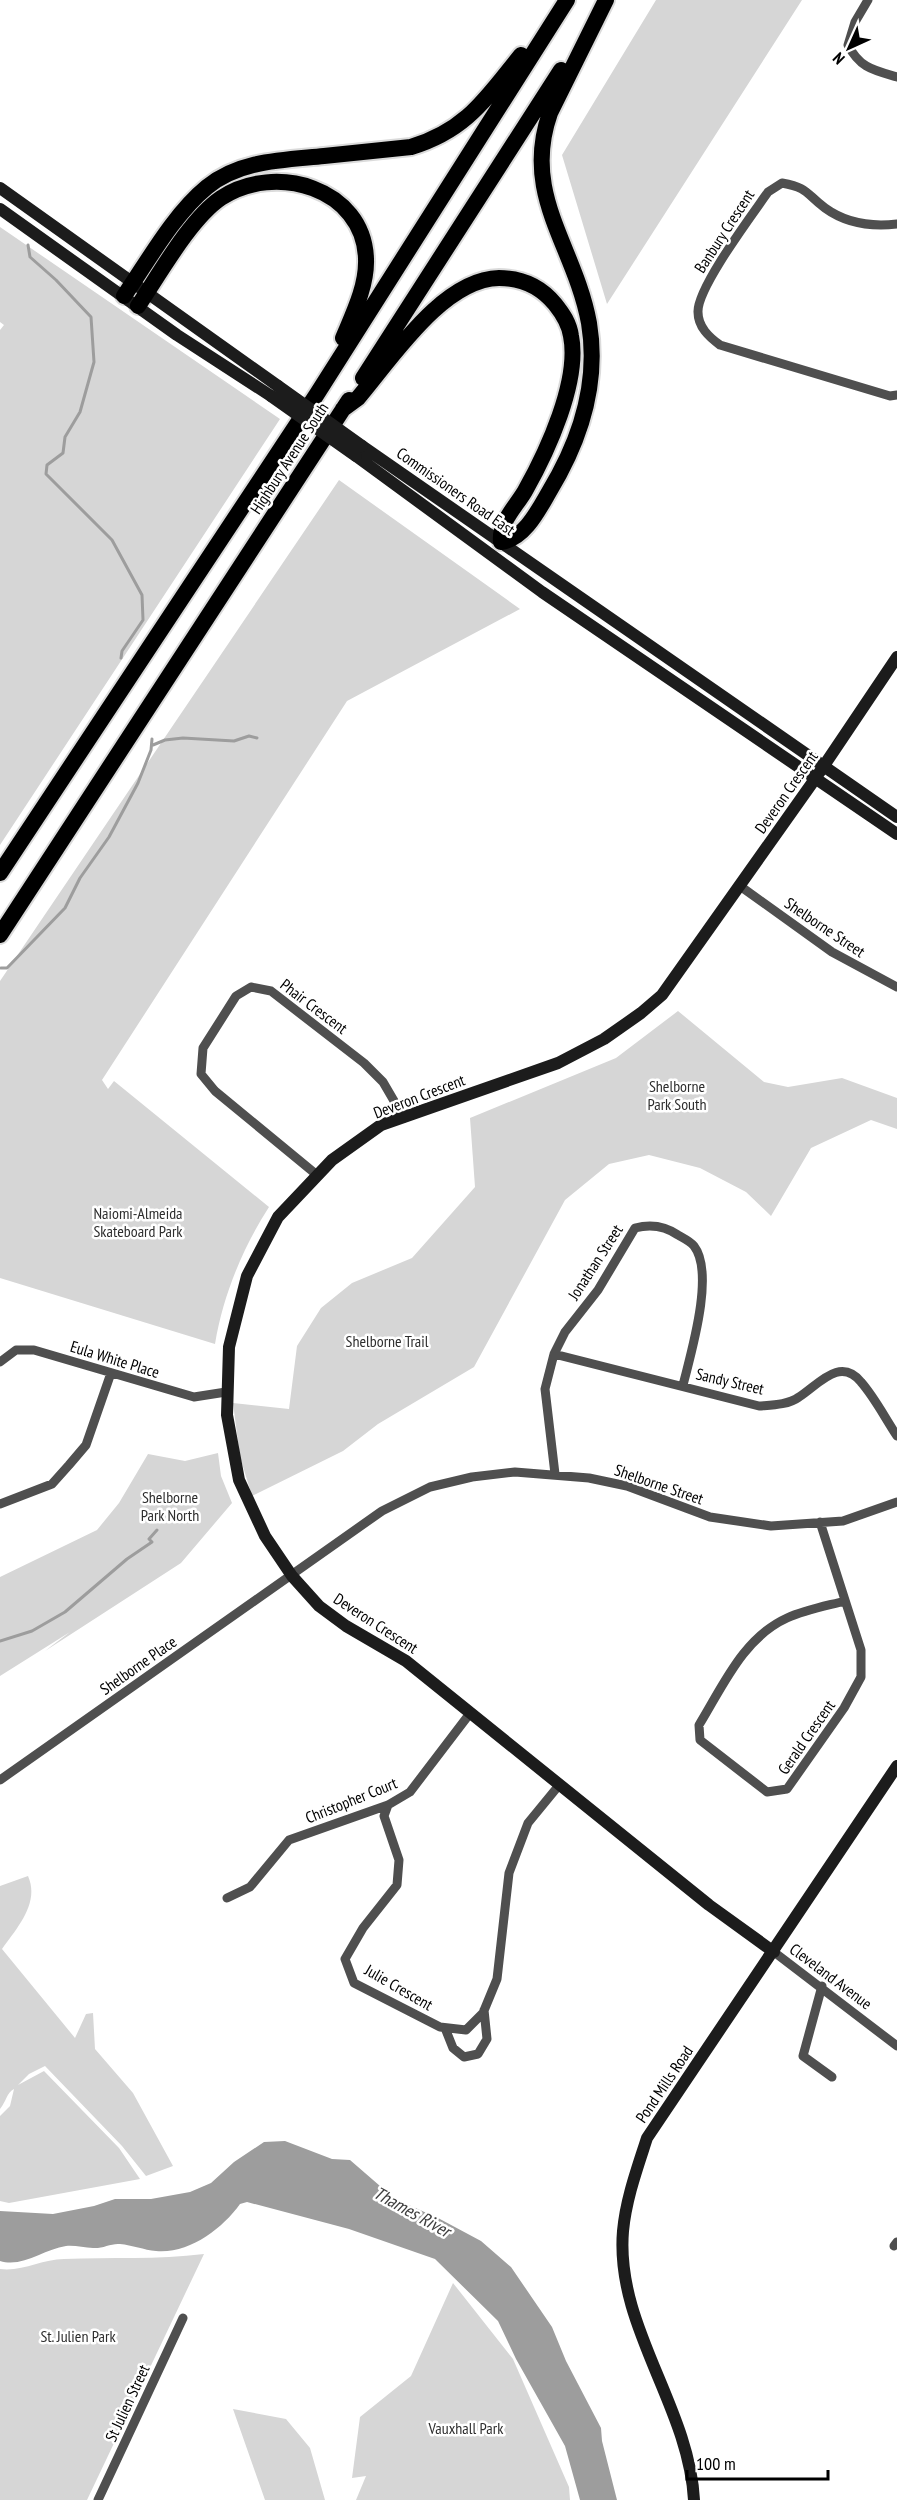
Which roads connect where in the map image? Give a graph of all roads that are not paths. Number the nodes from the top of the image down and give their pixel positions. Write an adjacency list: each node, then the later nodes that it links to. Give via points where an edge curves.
1 (566, 0): 8 (highway, via 484,100 452,130 411,147 267,162 214,181 191,202); 9 (highway, Highbury Avenue South)
2 (606, 0): 11 (highway, Highbury Avenue South); 12 (highway, via 550,113 540,156 545,195 588,321 592,355 589,394 581,426 558,477 517,538)
3 (868, 0): 4 (street, via 848,45 855,59 873,70)
4 (897, 77)
5 (0, 188): 8 (main road, Commissioners Road East)
6 (0, 209): 8 (main road, Commissioners Road East)
7 (897, 224): 10 (street, Banbury Crescent, via 848,222 801,187 782,183 768,192 703,290 697,311 702,327 720,345)
8 (136, 294): 9 (highway, via 223,196 240,188 290,183 331,195 343,204 357,225 366,259 357,303); 12 (main road, Commissioners Road East, bridge)
9 (317, 394): 18 (highway, Highbury Avenue South)
10 (897, 395)
11 (343, 409): 12 (highway, via 358,398 451,294 493,278 515,279 541,290 566,320 571,336 567,390 549,443 525,492 501,528); 20 (highway, Highbury Avenue South)
12 (496, 549): 14 (main road, Commissioners Road East); 15 (main road, Commissioners Road East)
13 (897, 657): 14 (main road, Deveron Crescent)
14 (824, 766): 15 (main road, Deveron Crescent); 16 (main road, Commissioners Road East)
15 (815, 779): 17 (main road, Commissioners Road East); 19 (main road, Deveron Crescent)
16 (897, 817)
17 (897, 834)
18 (0, 873)
19 (740, 886): 21 (street, Shelborne Street, via 832,952); 22 (main road, Deveron Crescent, via 662,995 604,1039 558,1063)
20 (0, 935)
21 (897, 987)
22 (404, 1118): 23 (main road, Deveron Crescent, via 381,1125); 23 (street, Phair Crescent, via 382,1082 364,1063 271,991 251,987 236,996 203,1048 201,1074 215,1091)
23 (317, 1175): 28 (main road, Deveron Crescent, via 279,1217 247,1276 229,1347)
24 (554, 1354): 27 (street, Sandy Street); 27 (street, Jonathan Street, via 635,1228 650,1224 674,1232 693,1245 702,1266 699,1318); 30 (street, Jonathan Street, via 545,1389)
25 (0, 1362): 26 (street, Eula White Place, via 16,1350 34,1350)
26 (111, 1373): 28 (street, Eula White Place, via 194,1397); 32 (street, via 86,1445 52,1484)
27 (683, 1385): 29 (street, Sandy Street, via 759,1406 782,1404 798,1398 822,1378 837,1371 850,1372 861,1381)
28 (226, 1392): 34 (main road, Deveron Crescent, via 239,1480 265,1536)
29 (897, 1436)
30 (555, 1474): 33 (street, Shelborne Street, via 627,1486 710,1517 771,1526); 34 (street, Shelborne Street, via 514,1472 430,1487 382,1511)
31 (897, 1502): 33 (street, Shelborne Street, via 843,1521)
32 (0, 1504)
33 (820, 1522): 35 (street, Gerald Crescent)
34 (292, 1576): 36 (main road, Deveron Crescent, via 319,1606 406,1661); 38 (street, Shelborne Place)
35 (845, 1601): 35 (street, Gerald Crescent, via 861,1650 861,1677 788,1789 766,1792 700,1740 699,1725 751,1642 788,1617)
36 (471, 1712): 39 (main road, Deveron Crescent); 40 (street, Christopher Court, via 410,1792)
37 (897, 1766): 42 (main road, Pond Mills Road)
38 (0, 1780)
39 (560, 1784): 42 (main road, Deveron Crescent, via 709,1905); 44 (street, Julie Crescent, via 528,1824 509,1873 497,1979)
40 (388, 1805): 41 (street, Christopher Court, via 289,1840 250,1887); 45 (street, Julie Crescent, via 384,1816 399,1860 397,1885 363,1928 345,1959 354,1983)
41 (227, 1898)
42 (774, 1952): 43 (street, Cleveland Avenue); 50 (main road, Pond Mills Road, via 647,2138 630,2192 623,2232 625,2276 640,2333 676,2416)
43 (822, 1986): 46 (street, Cleveland Avenue); 47 (street, via 803,2056)
44 (484, 2010): 45 (street, Julie Crescent, via 466,2030); 45 (street, Julie Crescent, via 487,2039 478,2054 464,2056 453,2048)
45 (445, 2028)
46 (897, 2046)
47 (832, 2077)
48 (183, 2318): 49 (street, St Julien Street)
49 (98, 2500)
50 (693, 2500)

